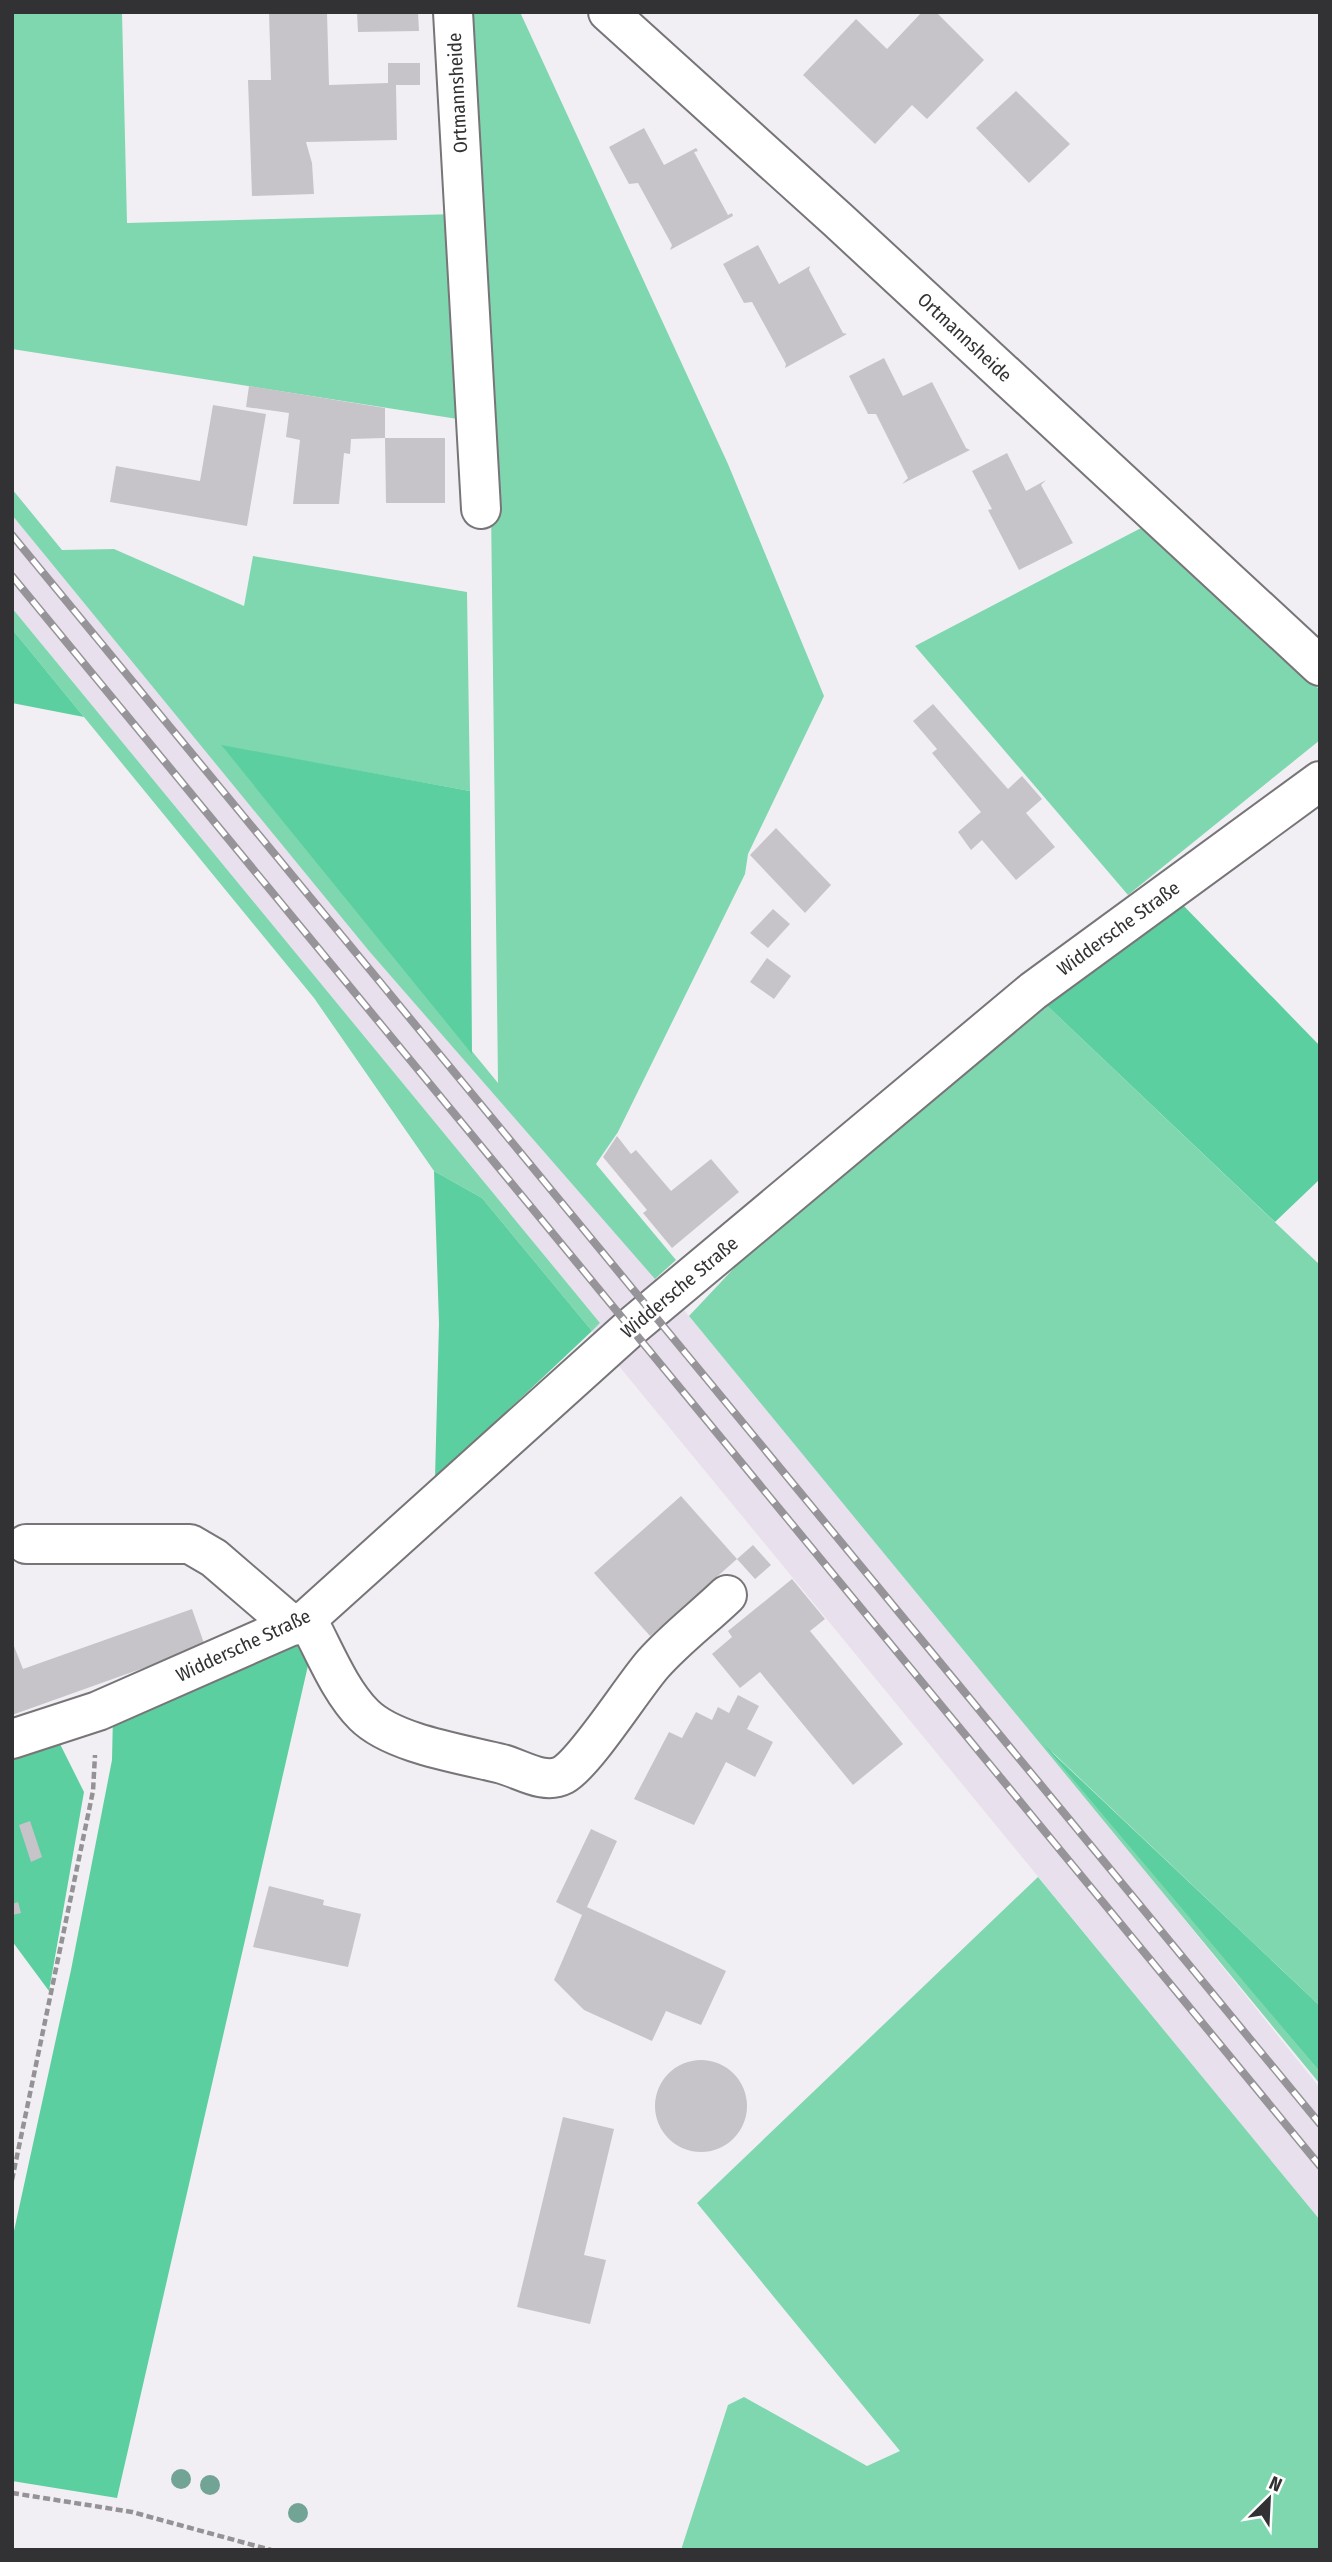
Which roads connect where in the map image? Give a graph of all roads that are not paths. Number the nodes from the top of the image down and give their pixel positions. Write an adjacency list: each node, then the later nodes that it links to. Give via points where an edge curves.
1 (453, 12): 3 (street, Ortmannsheide)
2 (608, 12): 4 (street, Ortmannsheide)
3 (481, 509)
4 (1320, 666)
5 (1320, 781): 8 (street, Widdersche Straße, via 1032,990 630,1328)
6 (26, 1544): 8 (street, via 190,1545)
7 (727, 1595): 8 (street, via 654,1663 563,1775 545,1779 440,1751 382,1728 352,1701)
8 (300, 1623): 9 (street, Widdersche Straße, via 99,1711)
9 (12, 1740)

